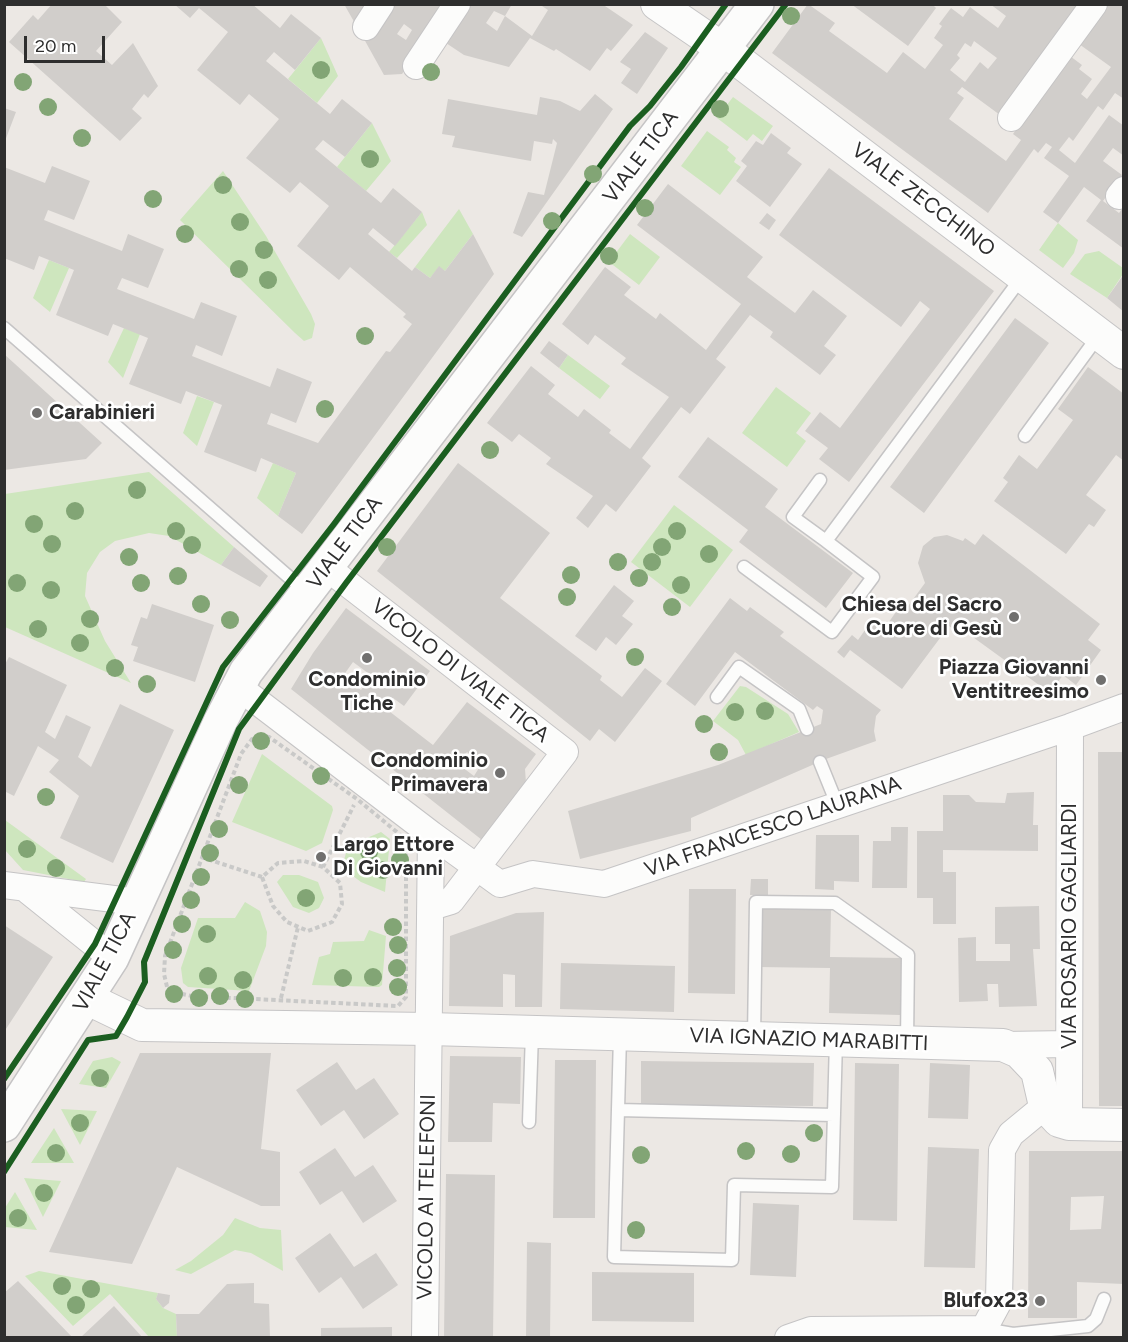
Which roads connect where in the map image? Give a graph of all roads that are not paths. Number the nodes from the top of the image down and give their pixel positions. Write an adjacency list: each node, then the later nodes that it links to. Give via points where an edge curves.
1 (381, 4): 6 (street)
2 (457, 4): 8 (street)
3 (657, 4): 7 (street, VIALE ZECCHINO)
4 (757, 4): 7 (main road, VIALE TICA)
5 (1094, 4): 9 (street)
6 (366, 27)
7 (723, 49): 10 (street, VIALE ZECCHINO); 16 (main road, VIALE TICA)
8 (416, 66)
9 (1011, 118)
10 (1023, 276): 12 (street, VIALE ZECCHINO); 15 (lane)
11 (4, 328): 18 (lane)
12 (1112, 344): 13 (lane)
13 (1025, 436)
14 (820, 480): 15 (lane, via 793,517)
15 (826, 541): 17 (lane, via 873,577 832,632)
16 (326, 567): 18 (main road, VIALE TICA); 27 (street, VICOLO DI VIALE TICA, via 565,752)
17 (744, 567)
18 (307, 593): 19 (main road, VIALE TICA)
19 (237, 686): 26 (street); 30 (main road, VIALE TICA)
20 (717, 697): 23 (lane, via 739,667 799,709)
21 (1124, 706): 22 (street, VIA FRANCESCO LAURANA)
22 (1070, 727): 25 (street, VIA FRANCESCO LAURANA); 40 (street, VIA ROSARIO GAGLIARDI)
23 (807, 729)
24 (820, 762): 25 (lane)
25 (837, 804): 28 (street, VIA FRANCESCO LAURANA, via 604,884 533,874)
26 (431, 834): 27 (street); 31 (street, VICOLO AI TELEFONI)
27 (476, 867): 28 (street); 31 (street)
28 (500, 884): 31 (street, VIA FRANCESCO LAURANA)
29 (15, 887): 30 (street); 32 (street)
30 (137, 902): 32 (main road, VIALE TICA)
31 (441, 904): 37 (street, VICOLO AI TELEFONI)
32 (112, 958): 33 (main road, VIALE TICA)
33 (88, 999): 37 (street, VIA IGNAZIO MARABITTI, via 142,1025); 46 (main road, VIALE TICA)
34 (532, 1032): 35 (street, VIA IGNAZIO MARABITTI); 37 (street, VIA IGNAZIO MARABITTI); 45 (lane)
35 (620, 1034): 36 (street, VIA IGNAZIO MARABITTI); 42 (lane)
36 (754, 1038): 38 (street, VIA IGNAZIO MARABITTI); 39 (lane, via 756,902 835,903 908,955)
37 (435, 1039): 50 (street, VICOLO AI TELEFONI)
38 (836, 1040): 39 (street, VIA IGNAZIO MARABITTI); 43 (lane)
39 (907, 1042): 41 (street, VIA IGNAZIO MARABITTI)
40 (1069, 1044): 41 (street); 44 (street, VIA ROSARIO GAGLIARDI)
41 (1003, 1045): 44 (street, via 1019,1052 1037,1071)
42 (618, 1110): 43 (lane); 43 (lane, via 614,1257 708,1260 732,1260 734,1185 832,1187)
43 (834, 1115)
44 (1057, 1115): 47 (street); 49 (street, via 1011,1134 1002,1150 999,1301)
45 (529, 1122)
46 (4, 1125)
47 (1124, 1125)
48 (1104, 1299): 49 (lane, via 1096,1319 1088,1326 1013,1334)
49 (981, 1333): 51 (street, via 811,1330)
50 (425, 1338)
51 (788, 1338)

